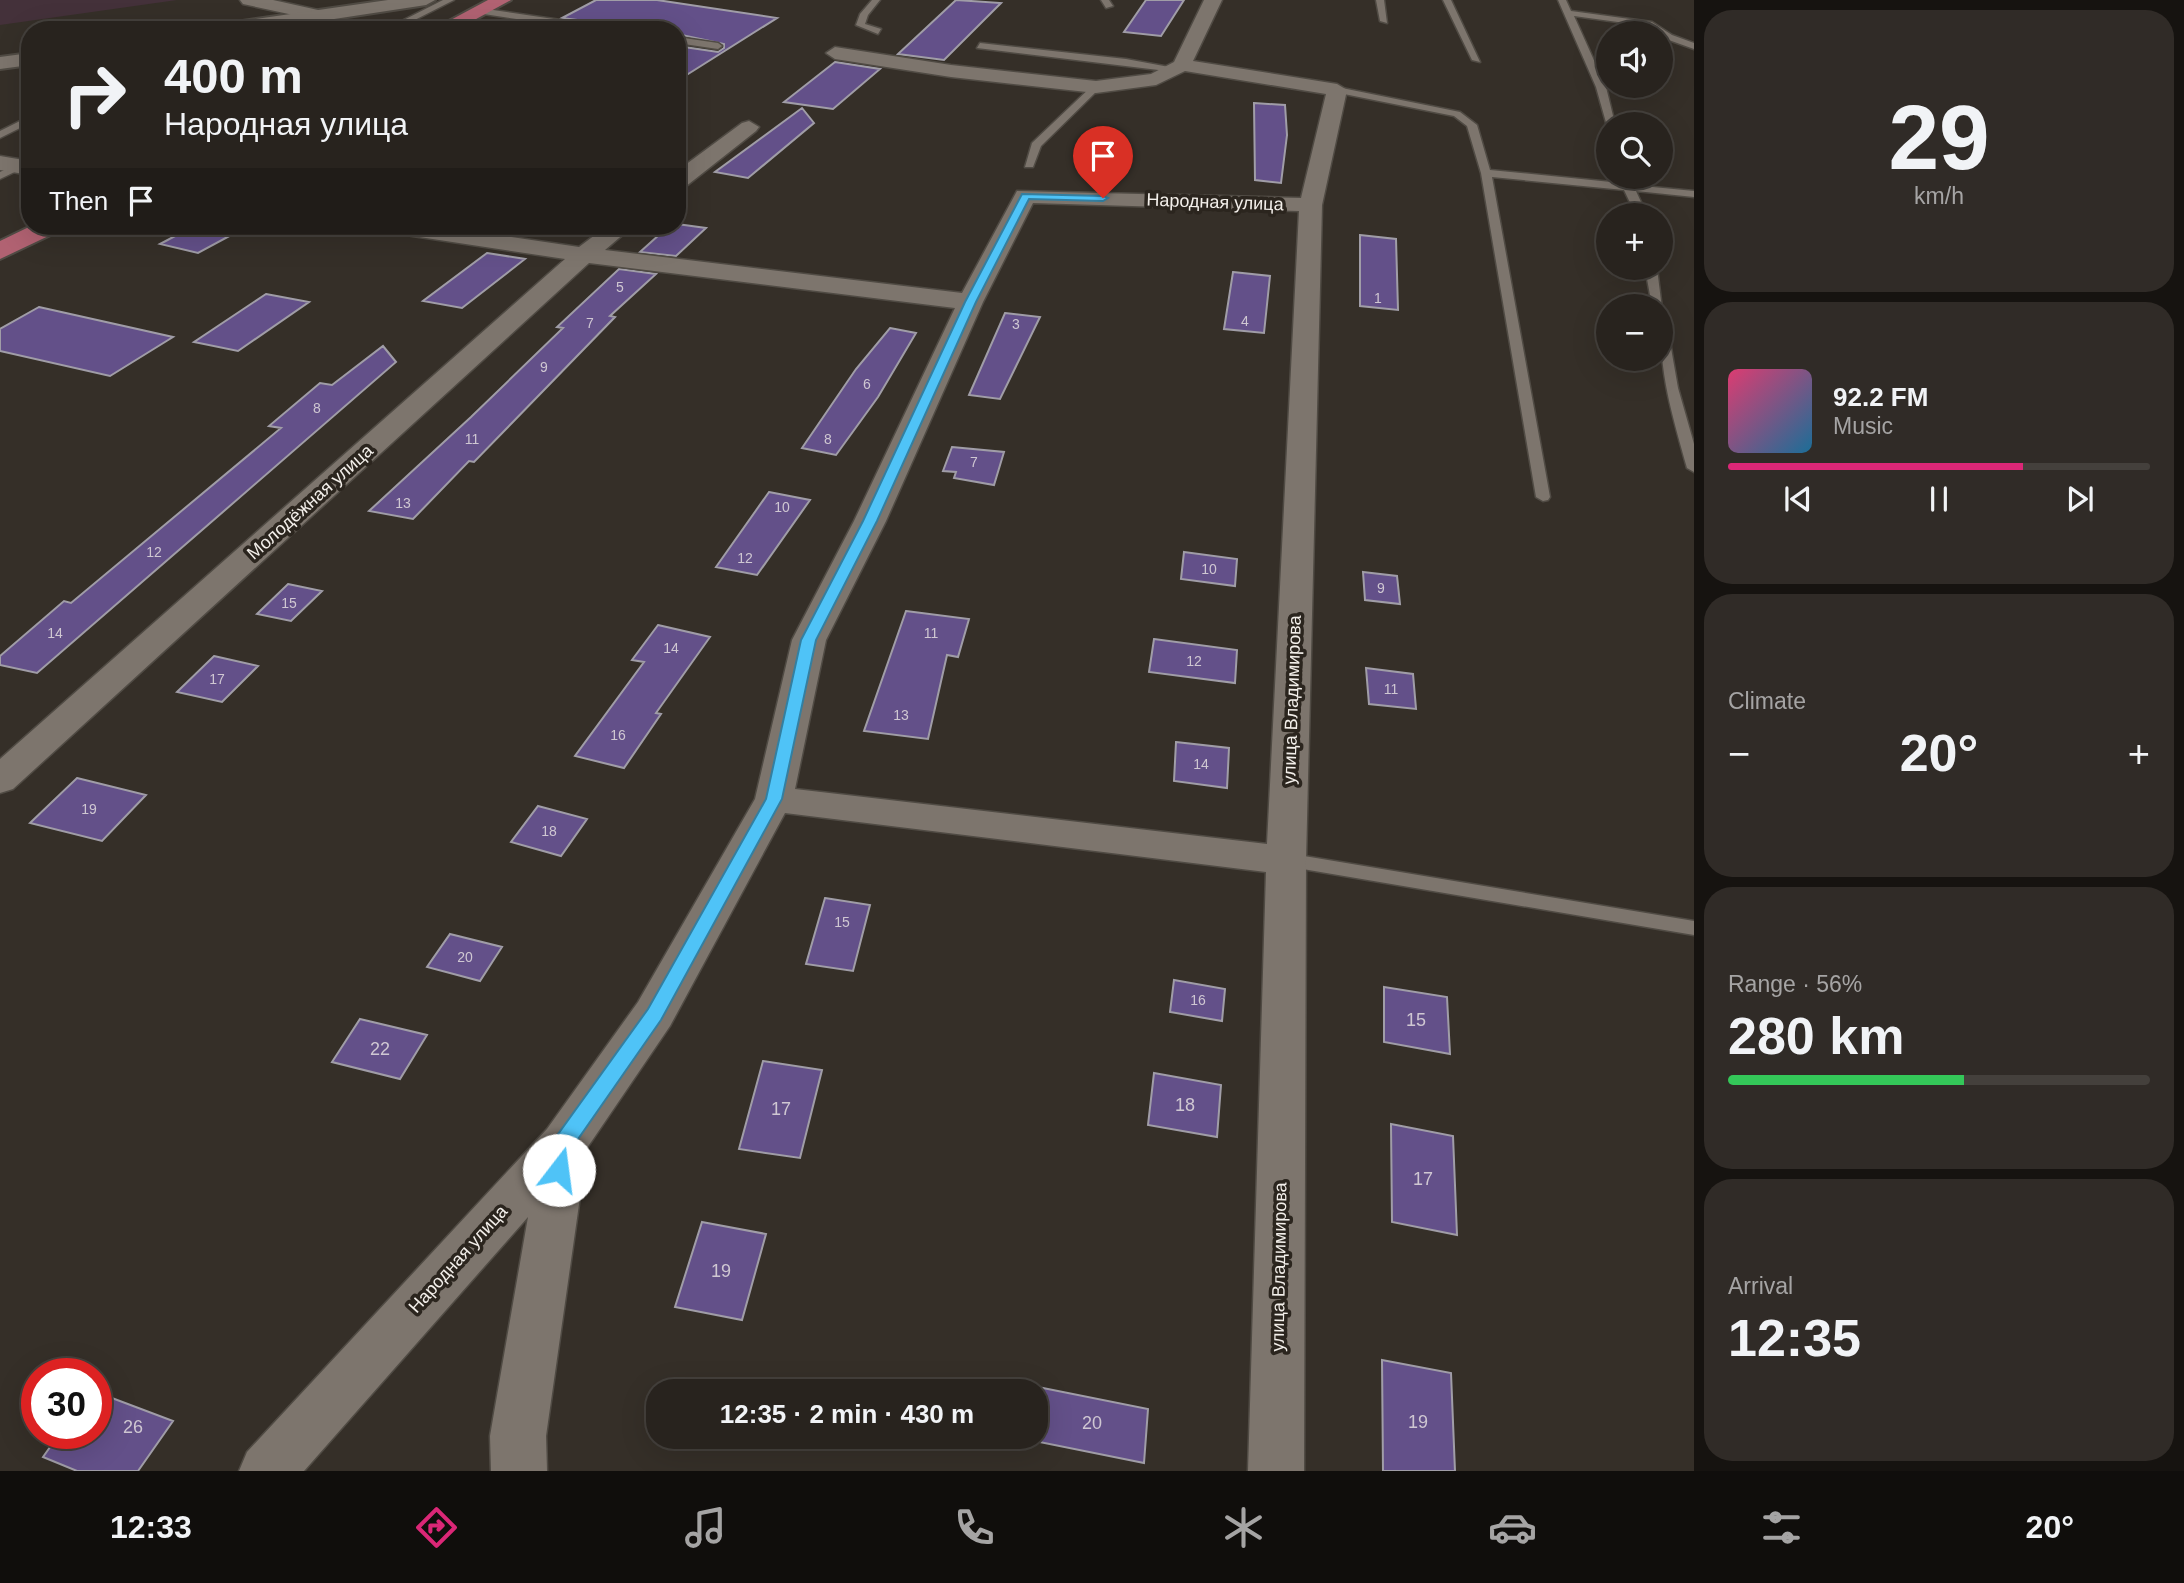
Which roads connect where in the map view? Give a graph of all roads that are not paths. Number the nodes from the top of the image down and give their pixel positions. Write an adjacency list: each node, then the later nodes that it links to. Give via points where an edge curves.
1 (249, 0): 12 (street)
2 (426, 0): 12 (street)
3 (450, 0): 14 (lane)
4 (502, 0): 10 (main road)
5 (876, 0): 18 (lane, via 860,25)
6 (1213, 0): 27 (street)
7 (1380, 0): 17 (lane)
8 (1447, 0): 25 (lane)
9 (1562, 0): 11 (lane)
10 (480, 11): 15 (main road); 16 (lane)
11 (1568, 13): 22 (lane, via 1649,24); 30 (lane, via 1601,87)
12 (321, 16): 13 (street)
13 (284, 21)
14 (407, 21)
15 (460, 21)
16 (547, 21)
17 (1384, 21)
18 (878, 31)
19 (686, 41): 20 (lane)
20 (718, 46)
21 (979, 46): 27 (lane)
22 (1694, 46)
23 (835, 53): 28 (street)
24 (21, 60): 26 (street)
25 (1476, 60)
26 (0, 63)
27 (1178, 67): 28 (street, via 1156,79); 29 (street)
28 (1096, 88): 34 (lane, via 1036,145)
29 (1337, 90): 35 (lane, via 1457,114 1472,125); 40 (street, улица Владимирова)
30 (1607, 112)
31 (21, 124): 33 (lane)
32 (749, 127): 36 (street)
33 (0, 135)
34 (1028, 165)
35 (1486, 173): 37 (lane); 49 (lane)
36 (686, 175)
37 (1596, 180)
38 (1666, 189): 39 (lane)
39 (1694, 194)
40 (1311, 205): 46 (street, Народная улица, via 1025,196); 52 (street, улица Владимирова)
41 (33, 235): 44 (main road)
42 (452, 235): 45 (street)
43 (610, 235): 45 (street, Молодёжная улица)
44 (0, 251)
45 (584, 255): 46 (street); 50 (street, Молодёжная улица)
46 (970, 302): 51 (street, Народная улица, via 870,521 809,640)
47 (1668, 371): 48 (lane)
48 (1694, 468)
49 (1543, 497)
50 (0, 780)
51 (774, 799): 52 (street); 54 (street, Народная улица, via 654,1014)
52 (1286, 860): 53 (lane); 57 (street, улица Владимирова)
53 (1694, 928)
54 (564, 1143): 55 (street, Народная улица); 56 (street, via 518,1436)
55 (267, 1471)
56 (519, 1471)
57 (1276, 1471)

